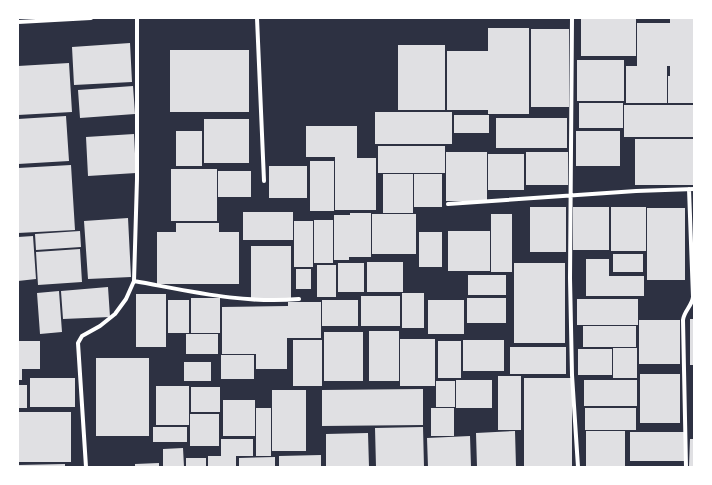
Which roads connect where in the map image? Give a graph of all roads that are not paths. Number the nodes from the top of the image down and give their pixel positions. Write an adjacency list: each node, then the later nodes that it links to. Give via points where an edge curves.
1 (91, 18): 5 (street)
2 (137, 18): 11 (street)
3 (257, 18): 6 (street)
4 (572, 18): 9 (street)
5 (18, 22)
6 (264, 181)
7 (688, 189): 8 (street); 9 (street); 15 (street, via 693,297 683,320)
8 (694, 189)
9 (571, 195): 10 (street); 14 (street, via 571,334)
10 (448, 204)
11 (134, 281): 12 (street, via 240,300 272,302); 13 (street, via 126,299 112,317 82,336 78,343)
12 (299, 299)
13 (86, 467)
14 (578, 467)
15 (686, 467)

